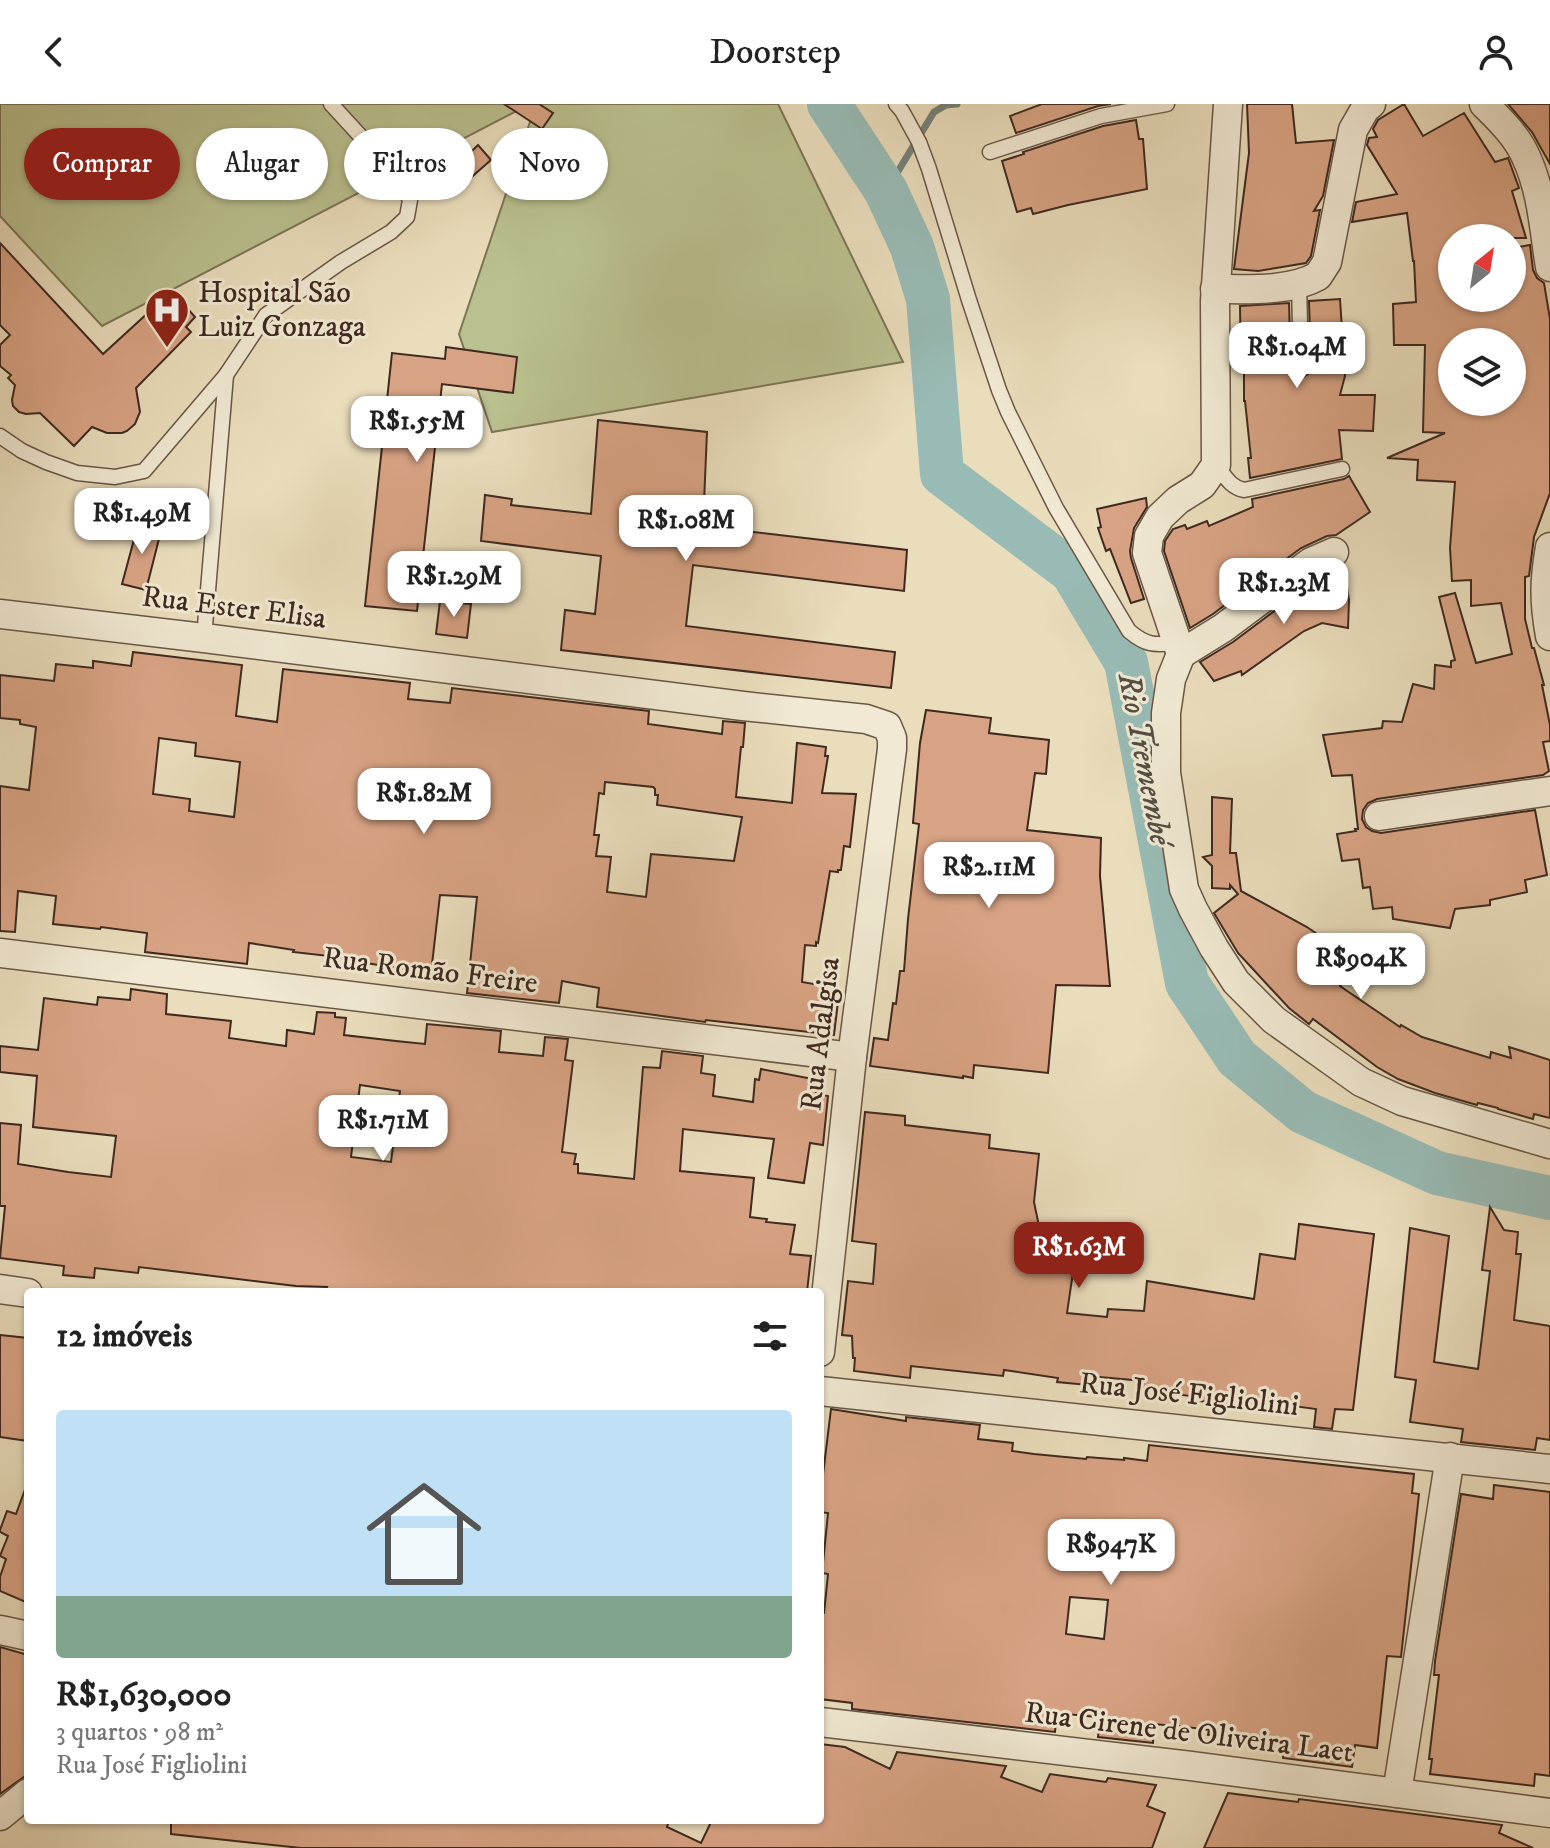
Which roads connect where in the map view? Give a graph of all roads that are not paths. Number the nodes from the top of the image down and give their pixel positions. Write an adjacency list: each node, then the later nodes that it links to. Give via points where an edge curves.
1 (331, 104): 13 (lane, via 398,177 410,200 407,217 266,315)
2 (1167, 104): 7 (lane, via 1101,116)
3 (1228, 104): 11 (street)
4 (1371, 104): 10 (street, via 1353,130 1327,262 1318,276)
5 (1484, 104): 8 (street, via 1526,156)
6 (899, 108): 22 (lane, via 929,169 999,390 1056,508 1129,631 1147,643)
7 (990, 152)
8 (1545, 208): 9 (street)
9 (1550, 267)
10 (1299, 283): 11 (street); 12 (lane)
11 (1215, 289): 15 (street)
12 (1301, 368)
13 (226, 375): 14 (lane, via 144,471 115,477 77,473); 21 (lane)
14 (0, 436)
15 (1216, 465): 16 (lane, via 1235,488 1244,490); 22 (street, via 1202,485 1160,517 1149,536 1147,553)
16 (1342, 469)
17 (1550, 547): 20 (street, via 1545,575)
18 (1334, 552): 22 (street, via 1311,562 1223,628)
19 (0, 614): 21 (street, Rua Ester Elisa)
20 (1550, 636)
21 (204, 638): 23 (street, Rua Ester Elisa, via 866,719)
22 (1179, 648): 28 (street, via 1166,713 1166,773 1184,889 1236,982 1274,1020 1361,1082 1402,1101)
23 (887, 726): 27 (street, Rua Adalgisa, via 892,749)
24 (1550, 791): 25 (street)
25 (1379, 816)
26 (0, 953): 27 (street, Rua Romão Freire)
27 (852, 1057): 31 (street, Rua Adalgisa)
28 (1550, 1144)
29 (0, 1289): 30 (street)
30 (24, 1292)
31 (824, 1315)
32 (824, 1391): 33 (street, Rua José Figliolini)
33 (1450, 1457): 34 (street, Rua José Figliolini); 38 (street)
34 (1550, 1469)
35 (0, 1630): 36 (street)
36 (24, 1635)
37 (824, 1722): 38 (street, Rua Cirene de Oliveira Laet)
38 (1397, 1793): 40 (street, Rua Cirene de Oliveira Laet)
39 (24, 1796): 41 (street)
40 (1550, 1813)
41 (0, 1816)

